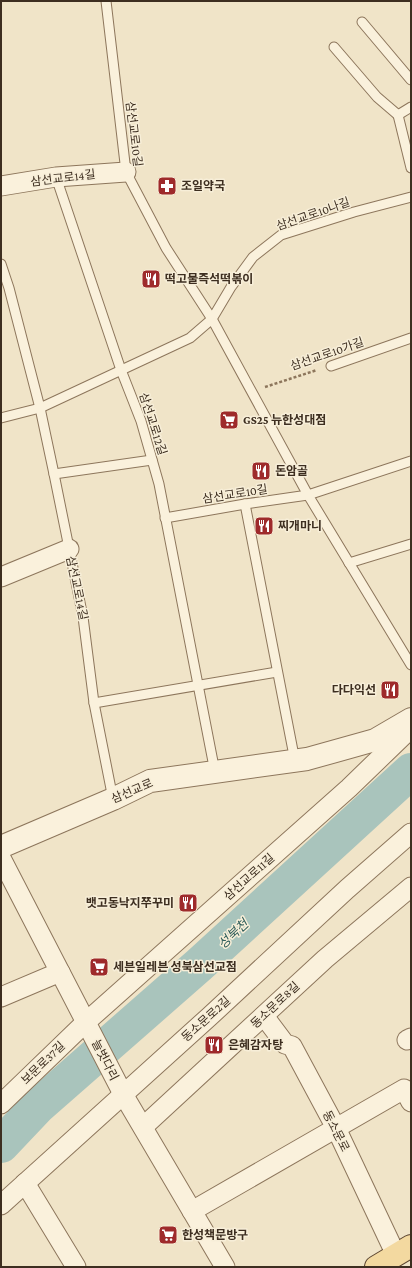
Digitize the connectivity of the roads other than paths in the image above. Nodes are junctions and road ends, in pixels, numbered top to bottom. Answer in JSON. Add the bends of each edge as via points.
{"nodes":[{"id":1,"x":106,"y":1,"type":"edge"},
{"id":2,"x":362,"y":22,"type":"dead end"},
{"id":3,"x":334,"y":47,"type":"dead end"},
{"id":4,"x":411,"y":80,"type":"edge"},
{"id":5,"x":411,"y":107,"type":"edge"},
{"id":6,"x":398,"y":115,"type":"junction"},
{"id":7,"x":411,"y":168,"type":"edge"},
{"id":8,"x":126,"y":172,"type":"junction"},
{"id":9,"x":56,"y":177,"type":"junction"},
{"id":10,"x":1,"y":186,"type":"edge"},
{"id":11,"x":411,"y":197,"type":"edge"},
{"id":12,"x":1,"y":264,"type":"edge"},
{"id":13,"x":212,"y":319,"type":"junction"},
{"id":14,"x":411,"y":338,"type":"edge"},
{"id":15,"x":331,"y":366,"type":"road end"},
{"id":16,"x":121,"y":370,"type":"junction"},
{"id":17,"x":40,"y":408,"type":"junction"},
{"id":18,"x":1,"y":418,"type":"edge"},
{"id":19,"x":152,"y":460,"type":"junction"},
{"id":20,"x":411,"y":461,"type":"edge"},
{"id":21,"x":54,"y":474,"type":"junction"},
{"id":22,"x":308,"y":495,"type":"junction"},
{"id":23,"x":245,"y":504,"type":"junction"},
{"id":24,"x":166,"y":518,"type":"junction"},
{"id":25,"x":411,"y":544,"type":"edge"},
{"id":26,"x":69,"y":550,"type":"junction"},
{"id":27,"x":349,"y":563,"type":"junction"},
{"id":28,"x":1,"y":577,"type":"edge"},
{"id":29,"x":411,"y":665,"type":"edge"},
{"id":30,"x":277,"y":672,"type":"junction"},
{"id":31,"x":198,"y":686,"type":"junction"},
{"id":32,"x":94,"y":703,"type":"junction"},
{"id":33,"x":411,"y":719,"type":"edge"},
{"id":34,"x":411,"y":728,"type":"edge"},
{"id":35,"x":294,"y":761,"type":"junction"},
{"id":36,"x":215,"y":772,"type":"junction"},
{"id":37,"x":113,"y":799,"type":"junction"},
{"id":38,"x":411,"y":833,"type":"edge"},
{"id":39,"x":1,"y":847,"type":"edge"},
{"id":40,"x":1,"y":858,"type":"edge"},
{"id":41,"x":411,"y":887,"type":"edge"},
{"id":42,"x":60,"y":972,"type":"junction"},
{"id":43,"x":1,"y":997,"type":"edge"},
{"id":44,"x":264,"y":1016,"type":"junction"},
{"id":45,"x":88,"y":1026,"type":"junction"},
{"id":46,"x":122,"y":1092,"type":"junction"},
{"id":47,"x":407,"y":1096,"type":"edge"},
{"id":48,"x":1,"y":1104,"type":"edge"},
{"id":49,"x":143,"y":1127,"type":"junction"},
{"id":50,"x":336,"y":1128,"type":"junction"},
{"id":51,"x":25,"y":1183,"type":"junction"},
{"id":52,"x":1,"y":1205,"type":"edge"},
{"id":53,"x":192,"y":1210,"type":"junction"},
{"id":54,"x":404,"y":1251,"type":"edge"},
{"id":55,"x":76,"y":1267,"type":"edge"},
{"id":56,"x":225,"y":1267,"type":"edge"},
{"id":57,"x":376,"y":1267,"type":"edge"}],
"edges":[{"from":1,"to":8,"type":"lane","name":"삼선교로10길"},
{"from":2,"to":4,"type":"lane"},
{"from":3,"to":6,"type":"lane","via":[[377,97]]},
{"from":5,"to":6,"type":"lane"},
{"from":6,"to":7,"type":"lane"},
{"from":8,"to":9,"type":"street","name":"삼선교로14길"},
{"from":8,"to":13,"type":"lane","name":"삼선교로10길","via":[[166,248]]},
{"from":9,"to":10,"type":"street","name":"삼선교로14길"},
{"from":9,"to":16,"type":"lane","name":"삼선교로12길"},
{"from":11,"to":13,"type":"lane","name":"삼선교로10나길","via":[[281,235],[253,257]]},
{"from":12,"to":17,"type":"lane","name":"삼선교로14길"},
{"from":13,"to":16,"type":"lane","via":[[190,338]]},
{"from":13,"to":22,"type":"lane","name":"삼선교로10길"},
{"from":14,"to":15,"type":"lane","name":"삼선교로10가길"},
{"from":16,"to":17,"type":"lane"},
{"from":16,"to":19,"type":"lane","name":"삼선교로12길","via":[[141,421]]},
{"from":17,"to":18,"type":"lane"},
{"from":17,"to":21,"type":"lane","name":"삼선교로14길"},
{"from":19,"to":21,"type":"lane"},
{"from":19,"to":24,"type":"lane","name":"삼선교로12길"},
{"from":20,"to":22,"type":"lane","name":"삼선교로10길"},
{"from":21,"to":26,"type":"lane","name":"삼선교로14길"},
{"from":22,"to":23,"type":"lane","name":"삼선교로10길"},
{"from":22,"to":27,"type":"lane","name":"삼선교로10길"},
{"from":23,"to":24,"type":"lane","name":"삼선교로10길"},
{"from":23,"to":30,"type":"lane"},
{"from":24,"to":31,"type":"lane","name":"삼선교로12길"},
{"from":25,"to":27,"type":"lane"},
{"from":26,"to":28,"type":"street"},
{"from":26,"to":32,"type":"lane","name":"삼선교로14길","via":[[83,617]]},
{"from":27,"to":29,"type":"lane","name":"삼선교로10길"},
{"from":30,"to":31,"type":"lane"},
{"from":30,"to":35,"type":"lane"},
{"from":31,"to":32,"type":"lane"},
{"from":31,"to":36,"type":"lane","name":"삼선교로12길"},
{"from":32,"to":37,"type":"lane","name":"삼선교로14길"},
{"from":33,"to":35,"type":"street","name":"삼선교로","via":[[375,740]]},
{"from":34,"to":45,"type":"street","name":"삼선교로11길","via":[[349,788]]},
{"from":35,"to":36,"type":"street","name":"삼선교로"},
{"from":36,"to":37,"type":"street","name":"삼선교로","via":[[150,781]]},
{"from":37,"to":39,"type":"street","name":"삼선교로"},
{"from":38,"to":46,"type":"street","name":"동소문로2길"},
{"from":40,"to":42,"type":"street"},
{"from":41,"to":44,"type":"street","name":"동소문로8길","via":[[325,959]]},
{"from":42,"to":43,"type":"street"},
{"from":42,"to":45,"type":"street"},
{"from":44,"to":49,"type":"street","name":"동소문로8길"},
{"from":44,"to":50,"type":"street","name":"동소문로","via":[[285,1044],[292,1046]]},
{"from":45,"to":46,"type":"street","name":"늘벗다리"},
{"from":45,"to":48,"type":"street","name":"보문로37길"},
{"from":46,"to":49,"type":"street"},
{"from":46,"to":51,"type":"street","name":"동소문로2길"},
{"from":47,"to":50,"type":"street"},
{"from":49,"to":53,"type":"street"},
{"from":50,"to":53,"type":"street"},
{"from":50,"to":54,"type":"street","name":"동소문로"},
{"from":51,"to":52,"type":"street","name":"동소문로2길"},
{"from":51,"to":55,"type":"street"},
{"from":53,"to":56,"type":"street"},
{"from":54,"to":57,"type":"main road","name":"동소문로"}]}
